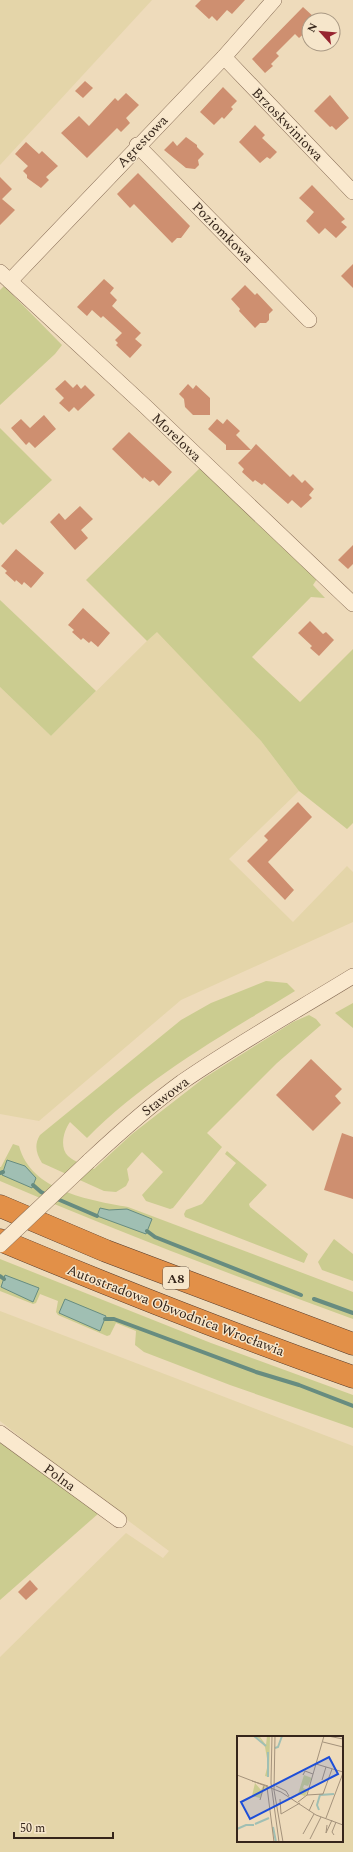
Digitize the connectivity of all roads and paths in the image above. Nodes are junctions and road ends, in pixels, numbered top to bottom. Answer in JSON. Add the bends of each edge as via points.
{"nodes":[{"id":1,"x":274,"y":0,"type":"edge"},
{"id":2,"x":224,"y":56,"type":"junction"},
{"id":3,"x":138,"y":145,"type":"junction"},
{"id":4,"x":353,"y":192,"type":"edge"},
{"id":5,"x":5,"y":276,"type":"edge"},
{"id":6,"x":309,"y":320,"type":"dead end"},
{"id":7,"x":353,"y":604,"type":"edge"},
{"id":8,"x":353,"y":976,"type":"edge"},
{"id":9,"x":0,"y":1206,"type":"edge"},
{"id":10,"x":0,"y":1240,"type":"edge"},
{"id":11,"x":0,"y":1245,"type":"edge"},
{"id":12,"x":353,"y":1344,"type":"edge"},
{"id":13,"x":353,"y":1377,"type":"edge"},
{"id":14,"x":0,"y":1433,"type":"edge"},
{"id":15,"x":119,"y":1520,"type":"dead end"}],
"edges":[{"from":1,"to":2,"type":"street","name":"Agrestowa"},
{"from":2,"to":3,"type":"street","name":"Agrestowa"},
{"from":2,"to":4,"type":"street","name":"Brzoskwiniowa"},
{"from":3,"to":5,"type":"street","name":"Agrestowa"},
{"from":3,"to":6,"type":"street","name":"Poziomkowa"},
{"from":5,"to":7,"type":"street","name":"Morelowa"},
{"from":8,"to":11,"type":"street","name":"Stawowa","bridge":true,"via":[[183,1082],[132,1122]]},
{"from":9,"to":12,"type":"highway","number":"A8","via":[[106,1251]]},
{"from":10,"to":13,"type":"highway","name":"Autostradowa Obwodnica Wrocławia","number":"A8","via":[[101,1282]]},
{"from":14,"to":15,"type":"street","name":"Polna"}]}
